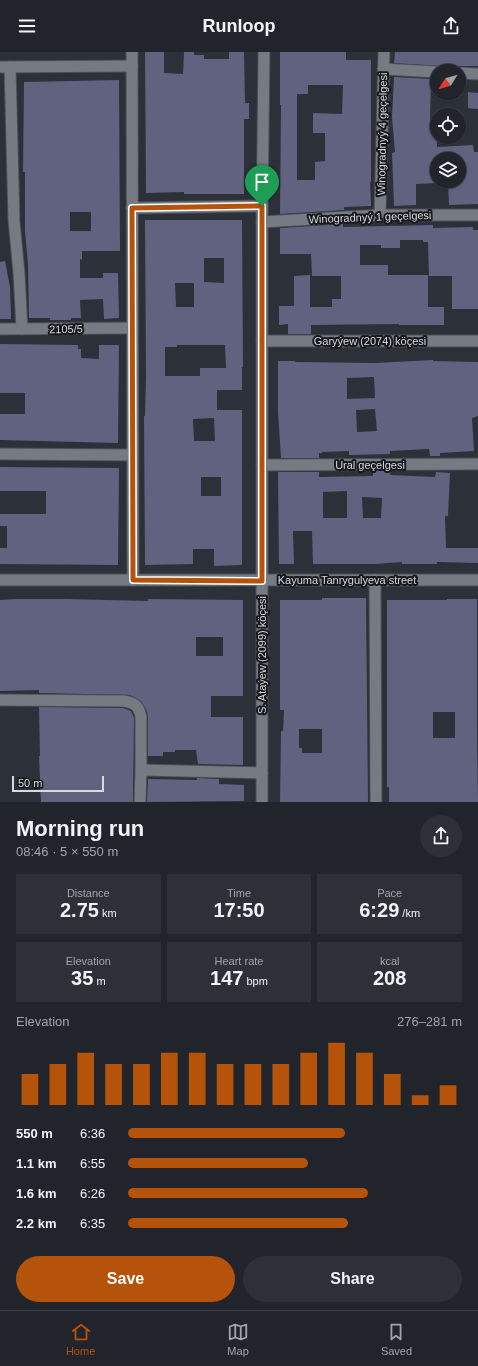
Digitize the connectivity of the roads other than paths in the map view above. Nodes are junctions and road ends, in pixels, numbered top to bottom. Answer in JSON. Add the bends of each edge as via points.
{"nodes":[{"id":1,"x":132,"y":52,"type":"edge"},
{"id":2,"x":264,"y":52,"type":"edge"},
{"id":3,"x":384,"y":52,"type":"edge"},
{"id":4,"x":132,"y":66,"type":"junction"},
{"id":5,"x":5,"y":67,"type":"edge"},
{"id":6,"x":383,"y":69,"type":"junction"},
{"id":7,"x":430,"y":72,"type":"edge"},
{"id":8,"x":466,"y":73,"type":"edge"},
{"id":9,"x":478,"y":74,"type":"edge"},
{"id":10,"x":262,"y":206,"type":"junction"},
{"id":11,"x":132,"y":208,"type":"junction"},
{"id":12,"x":380,"y":215,"type":"junction"},
{"id":13,"x":478,"y":215,"type":"edge"},
{"id":14,"x":262,"y":222,"type":"junction"},
{"id":15,"x":132,"y":328,"type":"junction"},
{"id":16,"x":22,"y":329,"type":"junction"},
{"id":17,"x":0,"y":330,"type":"edge"},
{"id":18,"x":262,"y":341,"type":"junction"},
{"id":19,"x":478,"y":341,"type":"edge"},
{"id":20,"x":0,"y":454,"type":"edge"},
{"id":21,"x":132,"y":455,"type":"junction"},
{"id":22,"x":478,"y":464,"type":"edge"},
{"id":23,"x":262,"y":465,"type":"junction"},
{"id":24,"x":0,"y":580,"type":"edge"},
{"id":25,"x":133,"y":580,"type":"junction"},
{"id":26,"x":375,"y":580,"type":"junction"},
{"id":27,"x":478,"y":580,"type":"edge"},
{"id":28,"x":262,"y":581,"type":"junction"},
{"id":29,"x":0,"y":700,"type":"edge"},
{"id":30,"x":141,"y":770,"type":"junction"},
{"id":31,"x":262,"y":773,"type":"junction"},
{"id":32,"x":140,"y":802,"type":"edge"},
{"id":33,"x":262,"y":802,"type":"edge"},
{"id":34,"x":376,"y":802,"type":"edge"}],
"edges":[{"from":1,"to":4,"type":"street"},
{"from":2,"to":10,"type":"street","name":"S. Ataýew (2099) köçesi"},
{"from":3,"to":6,"type":"street","name":"Winogradnyý 4 geçelgesi"},
{"from":4,"to":5,"type":"street"},
{"from":4,"to":11,"type":"street"},
{"from":5,"to":16,"type":"street"},
{"from":6,"to":7,"type":"street"},
{"from":6,"to":12,"type":"street","name":"Winogradnyý 4 geçelgesi"},
{"from":8,"to":9,"type":"street"},
{"from":10,"to":11,"type":"street"},
{"from":10,"to":14,"type":"street","name":"S. Ataýew (2099) köçesi"},
{"from":11,"to":15,"type":"street"},
{"from":12,"to":13,"type":"street","name":"Winogradnyý 1 geçelgesi"},
{"from":12,"to":14,"type":"street","name":"Winogradnyý 1 geçelgesi"},
{"from":14,"to":18,"type":"street","name":"S. Ataýew (2099) köçesi"},
{"from":15,"to":16,"type":"street","name":"2105/5"},
{"from":15,"to":21,"type":"street"},
{"from":16,"to":17,"type":"street","name":"2105/5"},
{"from":18,"to":19,"type":"street","name":"Garyýew (2074) köçesi"},
{"from":18,"to":23,"type":"street","name":"S. Ataýew (2099) köçesi"},
{"from":20,"to":21,"type":"street"},
{"from":21,"to":25,"type":"street"},
{"from":22,"to":23,"type":"street","name":"Ural geçelgesi"},
{"from":23,"to":28,"type":"street","name":"S. Ataýew (2099) köçesi"},
{"from":24,"to":25,"type":"street","name":"Kayuma Tanrygulyeva street"},
{"from":25,"to":28,"type":"street","name":"Kayuma Tanrygulyeva street"},
{"from":26,"to":27,"type":"street","name":"Kayuma Tanrygulyeva street"},
{"from":26,"to":28,"type":"street","name":"Kayuma Tanrygulyeva street"},
{"from":26,"to":34,"type":"street"},
{"from":28,"to":31,"type":"street","name":"S. Ataýew (2099) köçesi"},
{"from":29,"to":30,"type":"street","via":[[132,702],[137,705],[141,717]]},
{"from":30,"to":31,"type":"street"},
{"from":30,"to":32,"type":"street"},
{"from":31,"to":33,"type":"street","name":"S. Ataýew (2099) köçesi"}]}
